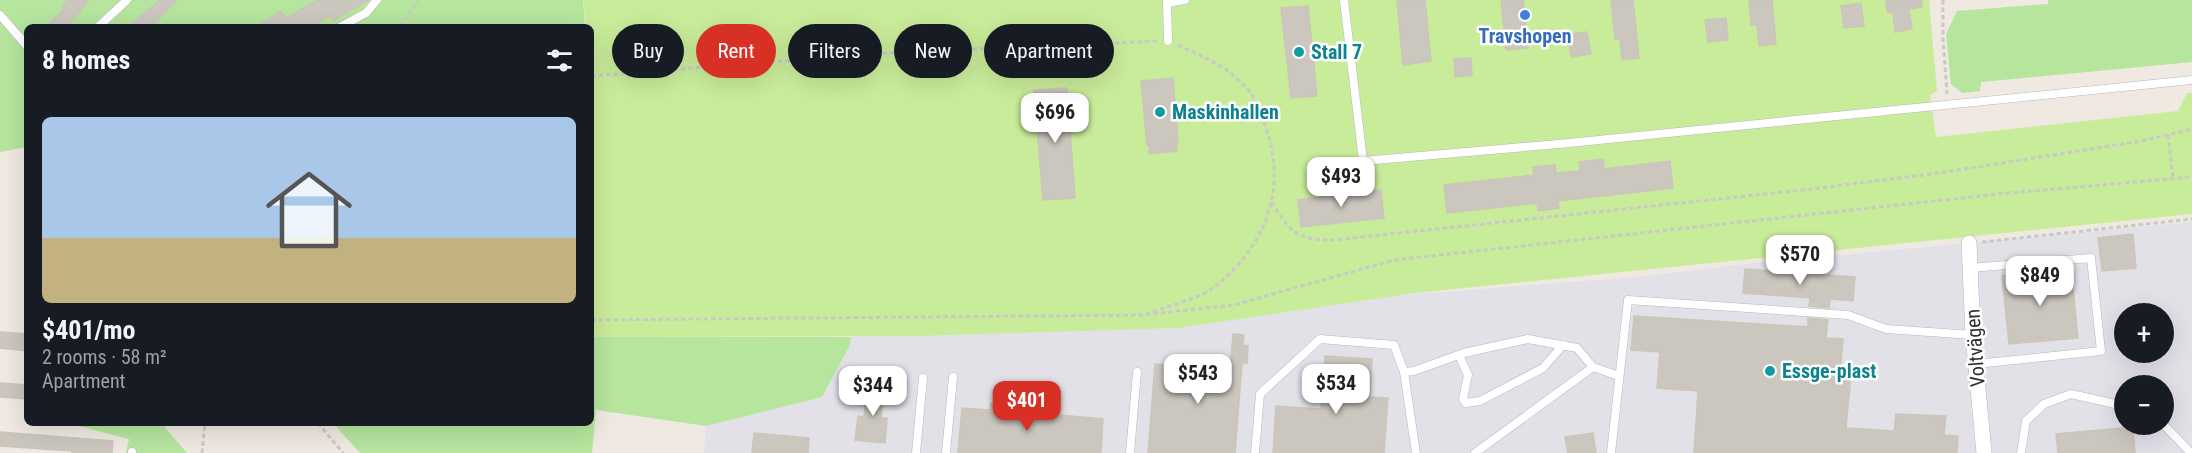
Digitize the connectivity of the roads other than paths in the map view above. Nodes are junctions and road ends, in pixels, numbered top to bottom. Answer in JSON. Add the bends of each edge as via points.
{"nodes":[{"id":1,"x":127,"y":0,"type":"edge"},
{"id":2,"x":377,"y":0,"type":"edge"},
{"id":3,"x":1185,"y":0,"type":"edge"},
{"id":4,"x":1344,"y":0,"type":"edge"},
{"id":5,"x":1167,"y":1,"type":"edge"},
{"id":6,"x":0,"y":15,"type":"edge"},
{"id":7,"x":101,"y":24,"type":"edge"},
{"id":8,"x":346,"y":24,"type":"edge"},
{"id":9,"x":1168,"y":41,"type":"road end"},
{"id":10,"x":24,"y":43,"type":"edge"},
{"id":11,"x":2192,"y":80,"type":"edge"},
{"id":12,"x":1969,"y":243,"type":"road end"},
{"id":13,"x":1970,"y":268,"type":"junction"},
{"id":14,"x":1973,"y":335,"type":"junction"},
{"id":15,"x":1563,"y":345,"type":"junction"},
{"id":16,"x":1459,"y":355,"type":"junction"},
{"id":17,"x":1976,"y":364,"type":"junction"},
{"id":18,"x":1593,"y":367,"type":"junction"},
{"id":19,"x":1137,"y":372,"type":"dead end"},
{"id":20,"x":1404,"y":372,"type":"junction"},
{"id":21,"x":1619,"y":376,"type":"junction"},
{"id":22,"x":953,"y":377,"type":"dead end"},
{"id":23,"x":923,"y":378,"type":"dead end"},
{"id":24,"x":2114,"y":404,"type":"edge"},
{"id":25,"x":2174,"y":435,"type":"edge"},
{"id":26,"x":916,"y":453,"type":"edge"},
{"id":27,"x":946,"y":453,"type":"edge"},
{"id":28,"x":1130,"y":453,"type":"edge"},
{"id":29,"x":1255,"y":453,"type":"edge"},
{"id":30,"x":1416,"y":453,"type":"edge"},
{"id":31,"x":1474,"y":453,"type":"edge"},
{"id":32,"x":1611,"y":453,"type":"edge"},
{"id":33,"x":1984,"y":453,"type":"edge"},
{"id":34,"x":2021,"y":453,"type":"edge"},
{"id":35,"x":2192,"y":453,"type":"edge"}],
"edges":[{"from":1,"to":7,"type":"lane"},
{"from":2,"to":8,"type":"lane","via":[[366,13]]},
{"from":3,"to":5,"type":"lane"},
{"from":4,"to":11,"type":"lane","via":[[1363,161]]},
{"from":5,"to":9,"type":"lane"},
{"from":6,"to":10,"type":"lane"},
{"from":12,"to":13,"type":"street","name":"Voltvägen"},
{"from":13,"to":14,"type":"street","name":"Voltvägen"},
{"from":13,"to":17,"type":"lane","via":[[2091,258],[2101,351]]},
{"from":14,"to":17,"type":"street","name":"Voltvägen"},
{"from":14,"to":21,"type":"lane","via":[[1886,329],[1848,315],[1628,300]]},
{"from":15,"to":16,"type":"lane","via":[[1528,339]]},
{"from":15,"to":16,"type":"lane","via":[[1543,368],[1479,401],[1466,403],[1463,399],[1468,375]]},
{"from":15,"to":18,"type":"lane","via":[[1578,348]]},
{"from":16,"to":20,"type":"lane"},
{"from":17,"to":33,"type":"street","name":"Voltvägen"},
{"from":18,"to":21,"type":"lane"},
{"from":18,"to":31,"type":"lane"},
{"from":19,"to":28,"type":"lane"},
{"from":20,"to":29,"type":"lane","via":[[1394,345],[1320,339],[1260,394]]},
{"from":20,"to":30,"type":"lane"},
{"from":21,"to":32,"type":"lane"},
{"from":22,"to":27,"type":"lane"},
{"from":23,"to":26,"type":"lane"},
{"from":24,"to":34,"type":"lane","via":[[2071,394],[2044,404],[2026,421]]},
{"from":25,"to":35,"type":"lane"}]}
